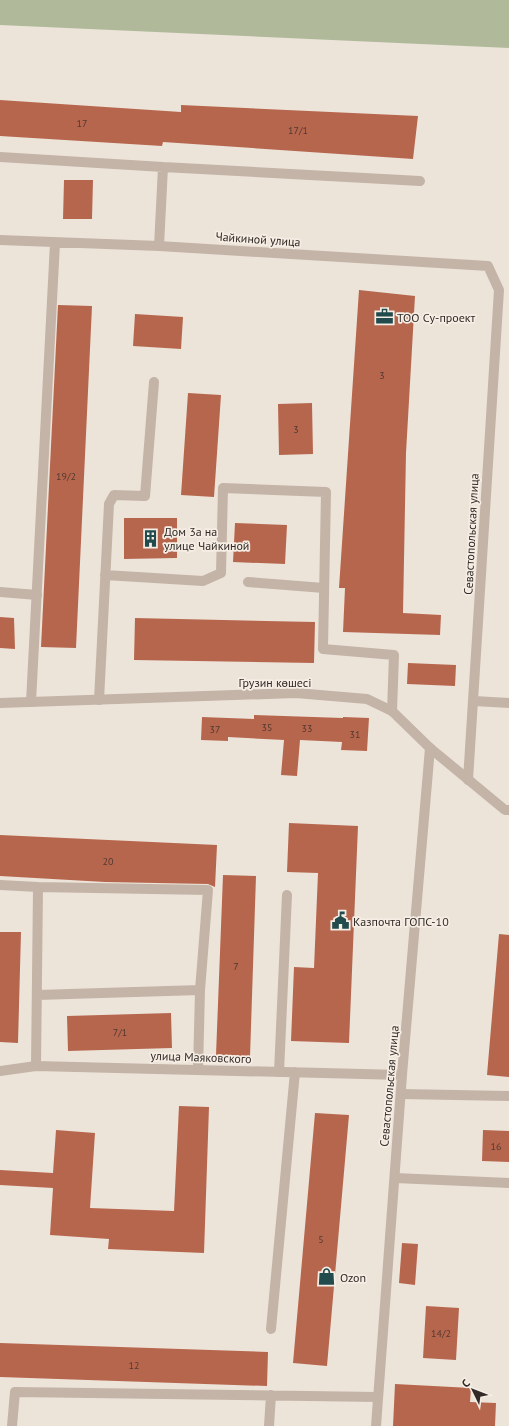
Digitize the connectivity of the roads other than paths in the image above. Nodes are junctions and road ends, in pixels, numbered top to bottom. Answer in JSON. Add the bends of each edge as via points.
{"nodes":[{"id":1,"x":0,"y":157,"type":"edge"},
{"id":2,"x":163,"y":167,"type":"junction"},
{"id":3,"x":420,"y":180,"type":"dead end"},
{"id":4,"x":0,"y":240,"type":"edge"},
{"id":5,"x":55,"y":243,"type":"junction"},
{"id":6,"x":159,"y":246,"type":"junction"},
{"id":7,"x":504,"y":291,"type":"edge"},
{"id":8,"x":154,"y":382,"type":"dead end"},
{"id":9,"x":105,"y":575,"type":"junction"},
{"id":10,"x":248,"y":582,"type":"dead end"},
{"id":11,"x":324,"y":588,"type":"junction"},
{"id":12,"x":0,"y":592,"type":"edge"},
{"id":13,"x":37,"y":595,"type":"junction"},
{"id":14,"x":99,"y":700,"type":"junction"},
{"id":15,"x":474,"y":701,"type":"junction"},
{"id":16,"x":31,"y":702,"type":"junction"},
{"id":17,"x":509,"y":702,"type":"edge"},
{"id":18,"x":0,"y":703,"type":"edge"},
{"id":19,"x":392,"y":711,"type":"junction"},
{"id":20,"x":430,"y":748,"type":"junction"},
{"id":21,"x":468,"y":780,"type":"junction"},
{"id":22,"x":509,"y":810,"type":"edge"},
{"id":23,"x":0,"y":885,"type":"edge"},
{"id":24,"x":38,"y":887,"type":"junction"},
{"id":25,"x":288,"y":895,"type":"dead end"},
{"id":26,"x":200,"y":990,"type":"junction"},
{"id":27,"x":37,"y":995,"type":"junction"},
{"id":28,"x":36,"y":1066,"type":"junction"},
{"id":29,"x":198,"y":1070,"type":"junction"},
{"id":30,"x":0,"y":1071,"type":"edge"},
{"id":31,"x":279,"y":1072,"type":"junction"},
{"id":32,"x":295,"y":1072,"type":"junction"},
{"id":33,"x":402,"y":1075,"type":"junction"},
{"id":34,"x":401,"y":1094,"type":"junction"},
{"id":35,"x":509,"y":1096,"type":"edge"},
{"id":36,"x":395,"y":1178,"type":"junction"},
{"id":37,"x":509,"y":1183,"type":"edge"},
{"id":38,"x":271,"y":1329,"type":"dead end"},
{"id":39,"x":271,"y":1395,"type":"junction"},
{"id":40,"x":378,"y":1397,"type":"junction"},
{"id":41,"x":12,"y":1426,"type":"edge"},
{"id":42,"x":269,"y":1426,"type":"edge"},
{"id":43,"x":376,"y":1426,"type":"edge"}],
"edges":[{"from":1,"to":2,"type":"street"},
{"from":2,"to":3,"type":"street"},
{"from":2,"to":6,"type":"street"},
{"from":4,"to":5,"type":"street","name":"Чайкиной улица"},
{"from":5,"to":6,"type":"street","name":"Чайкиной улица"},
{"from":5,"to":13,"type":"street"},
{"from":6,"to":7,"type":"street","name":"Чайкиной улица","via":[[488,266]]},
{"from":7,"to":15,"type":"street","name":"Севастопольская улица"},
{"from":8,"to":9,"type":"street","via":[[145,496],[114,495],[109,504]]},
{"from":9,"to":11,"type":"street","via":[[203,581],[221,573],[223,488],[326,492]]},
{"from":9,"to":14,"type":"street"},
{"from":10,"to":11,"type":"street"},
{"from":11,"to":19,"type":"street","via":[[323,649],[394,655]]},
{"from":12,"to":13,"type":"street"},
{"from":13,"to":16,"type":"street"},
{"from":14,"to":16,"type":"street","name":"Грузин көшесі"},
{"from":14,"to":19,"type":"street","name":"Грузин көшесі","via":[[296,694],[367,699]]},
{"from":15,"to":17,"type":"street"},
{"from":15,"to":21,"type":"street","name":"Севастопольская улица"},
{"from":16,"to":18,"type":"street","name":"Грузин көшесі"},
{"from":19,"to":20,"type":"street","name":"Грузин көшесі"},
{"from":20,"to":21,"type":"street","name":"Грузин көшесі"},
{"from":20,"to":33,"type":"street","name":"Севастопольская улица"},
{"from":21,"to":22,"type":"street","name":"Грузин көшесі","via":[[505,810]]},
{"from":23,"to":24,"type":"street"},
{"from":24,"to":26,"type":"street","via":[[208,890]]},
{"from":24,"to":27,"type":"street"},
{"from":25,"to":31,"type":"street"},
{"from":26,"to":27,"type":"street"},
{"from":26,"to":29,"type":"street"},
{"from":27,"to":28,"type":"street"},
{"from":28,"to":29,"type":"street","name":"улица Маяковского"},
{"from":28,"to":30,"type":"street","name":"улица Маяковского"},
{"from":29,"to":31,"type":"street","name":"улица Маяковского"},
{"from":31,"to":32,"type":"street","name":"улица Маяковского"},
{"from":32,"to":33,"type":"street","name":"улица Маяковского"},
{"from":32,"to":38,"type":"street"},
{"from":33,"to":34,"type":"street","name":"Севастопольская улица"},
{"from":34,"to":35,"type":"street"},
{"from":34,"to":36,"type":"street","name":"Севастопольская улица"},
{"from":36,"to":37,"type":"street"},
{"from":36,"to":40,"type":"street","name":"Севастопольская улица"},
{"from":39,"to":40,"type":"street"},
{"from":39,"to":41,"type":"street","via":[[14,1392]]},
{"from":39,"to":42,"type":"street"},
{"from":40,"to":43,"type":"street","name":"Севастопольская улица"}]}
